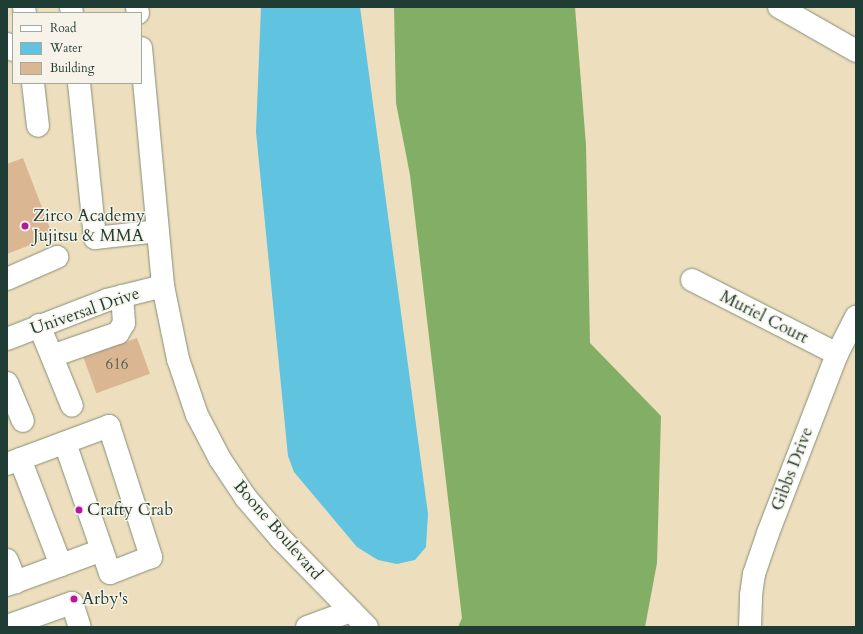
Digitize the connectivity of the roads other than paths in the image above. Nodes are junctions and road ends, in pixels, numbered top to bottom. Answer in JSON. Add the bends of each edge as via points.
{"nodes":[{"id":1,"x":779,"y":7,"type":"edge"},
{"id":2,"x":856,"y":51,"type":"edge"},
{"id":3,"x":142,"y":59,"type":"edge"},
{"id":4,"x":33,"y":84,"type":"edge"},
{"id":5,"x":79,"y":84,"type":"edge"},
{"id":6,"x":38,"y":126,"type":"dead end"},
{"id":7,"x":158,"y":231,"type":"junction"},
{"id":8,"x":57,"y":257,"type":"dead end"},
{"id":9,"x":7,"y":278,"type":"edge"},
{"id":10,"x":692,"y":280,"type":"dead end"},
{"id":11,"x":163,"y":286,"type":"junction"},
{"id":12,"x":122,"y":296,"type":"junction"},
{"id":13,"x":856,"y":317,"type":"edge"},
{"id":14,"x":39,"y":325,"type":"junction"},
{"id":15,"x":7,"y":339,"type":"edge"},
{"id":16,"x":837,"y":354,"type":"junction"},
{"id":17,"x":52,"y":356,"type":"junction"},
{"id":18,"x":7,"y":382,"type":"edge"},
{"id":19,"x":72,"y":406,"type":"dead end"},
{"id":20,"x":23,"y":421,"type":"dead end"},
{"id":21,"x":65,"y":443,"type":"junction"},
{"id":22,"x":13,"y":462,"type":"edge"},
{"id":23,"x":102,"y":550,"type":"junction"},
{"id":24,"x":7,"y":560,"type":"edge"},
{"id":25,"x":61,"y":565,"type":"junction"},
{"id":26,"x":11,"y":583,"type":"edge"},
{"id":27,"x":351,"y":611,"type":"junction"},
{"id":28,"x":7,"y":626,"type":"edge"},
{"id":29,"x":80,"y":627,"type":"edge"},
{"id":30,"x":307,"y":627,"type":"edge"},
{"id":31,"x":367,"y":627,"type":"edge"},
{"id":32,"x":750,"y":627,"type":"edge"}],
"edges":[{"from":1,"to":2,"type":"street"},
{"from":3,"to":7,"type":"street","name":"Boone Boulevard"},
{"from":4,"to":6,"type":"street"},
{"from":5,"to":7,"type":"street","via":[[95,238]]},
{"from":7,"to":11,"type":"street","name":"Boone Boulevard"},
{"from":8,"to":9,"type":"street"},
{"from":10,"to":16,"type":"street","name":"Muriel Court"},
{"from":11,"to":12,"type":"street","name":"Universal Drive"},
{"from":11,"to":27,"type":"street","name":"Boone Boulevard","via":[[178,359],[197,415],[220,459],[246,498],[280,539]]},
{"from":12,"to":14,"type":"street","name":"Universal Drive"},
{"from":12,"to":17,"type":"street","via":[[124,323],[118,333]]},
{"from":13,"to":16,"type":"street","name":"Gibbs Drive"},
{"from":14,"to":15,"type":"street","name":"Universal Drive"},
{"from":14,"to":17,"type":"street"},
{"from":16,"to":32,"type":"street","name":"Gibbs Drive","via":[[754,574],[750,595]]},
{"from":17,"to":19,"type":"street"},
{"from":18,"to":20,"type":"street"},
{"from":21,"to":22,"type":"street"},
{"from":21,"to":23,"type":"street"},
{"from":21,"to":23,"type":"street","via":[[108,426],[151,557],[110,573]]},
{"from":22,"to":25,"type":"street"},
{"from":23,"to":25,"type":"street"},
{"from":24,"to":26,"type":"street"},
{"from":25,"to":26,"type":"street"},
{"from":27,"to":30,"type":"street"},
{"from":27,"to":31,"type":"street","name":"Boone Boulevard"},
{"from":28,"to":29,"type":"street","via":[[72,603]]}]}
